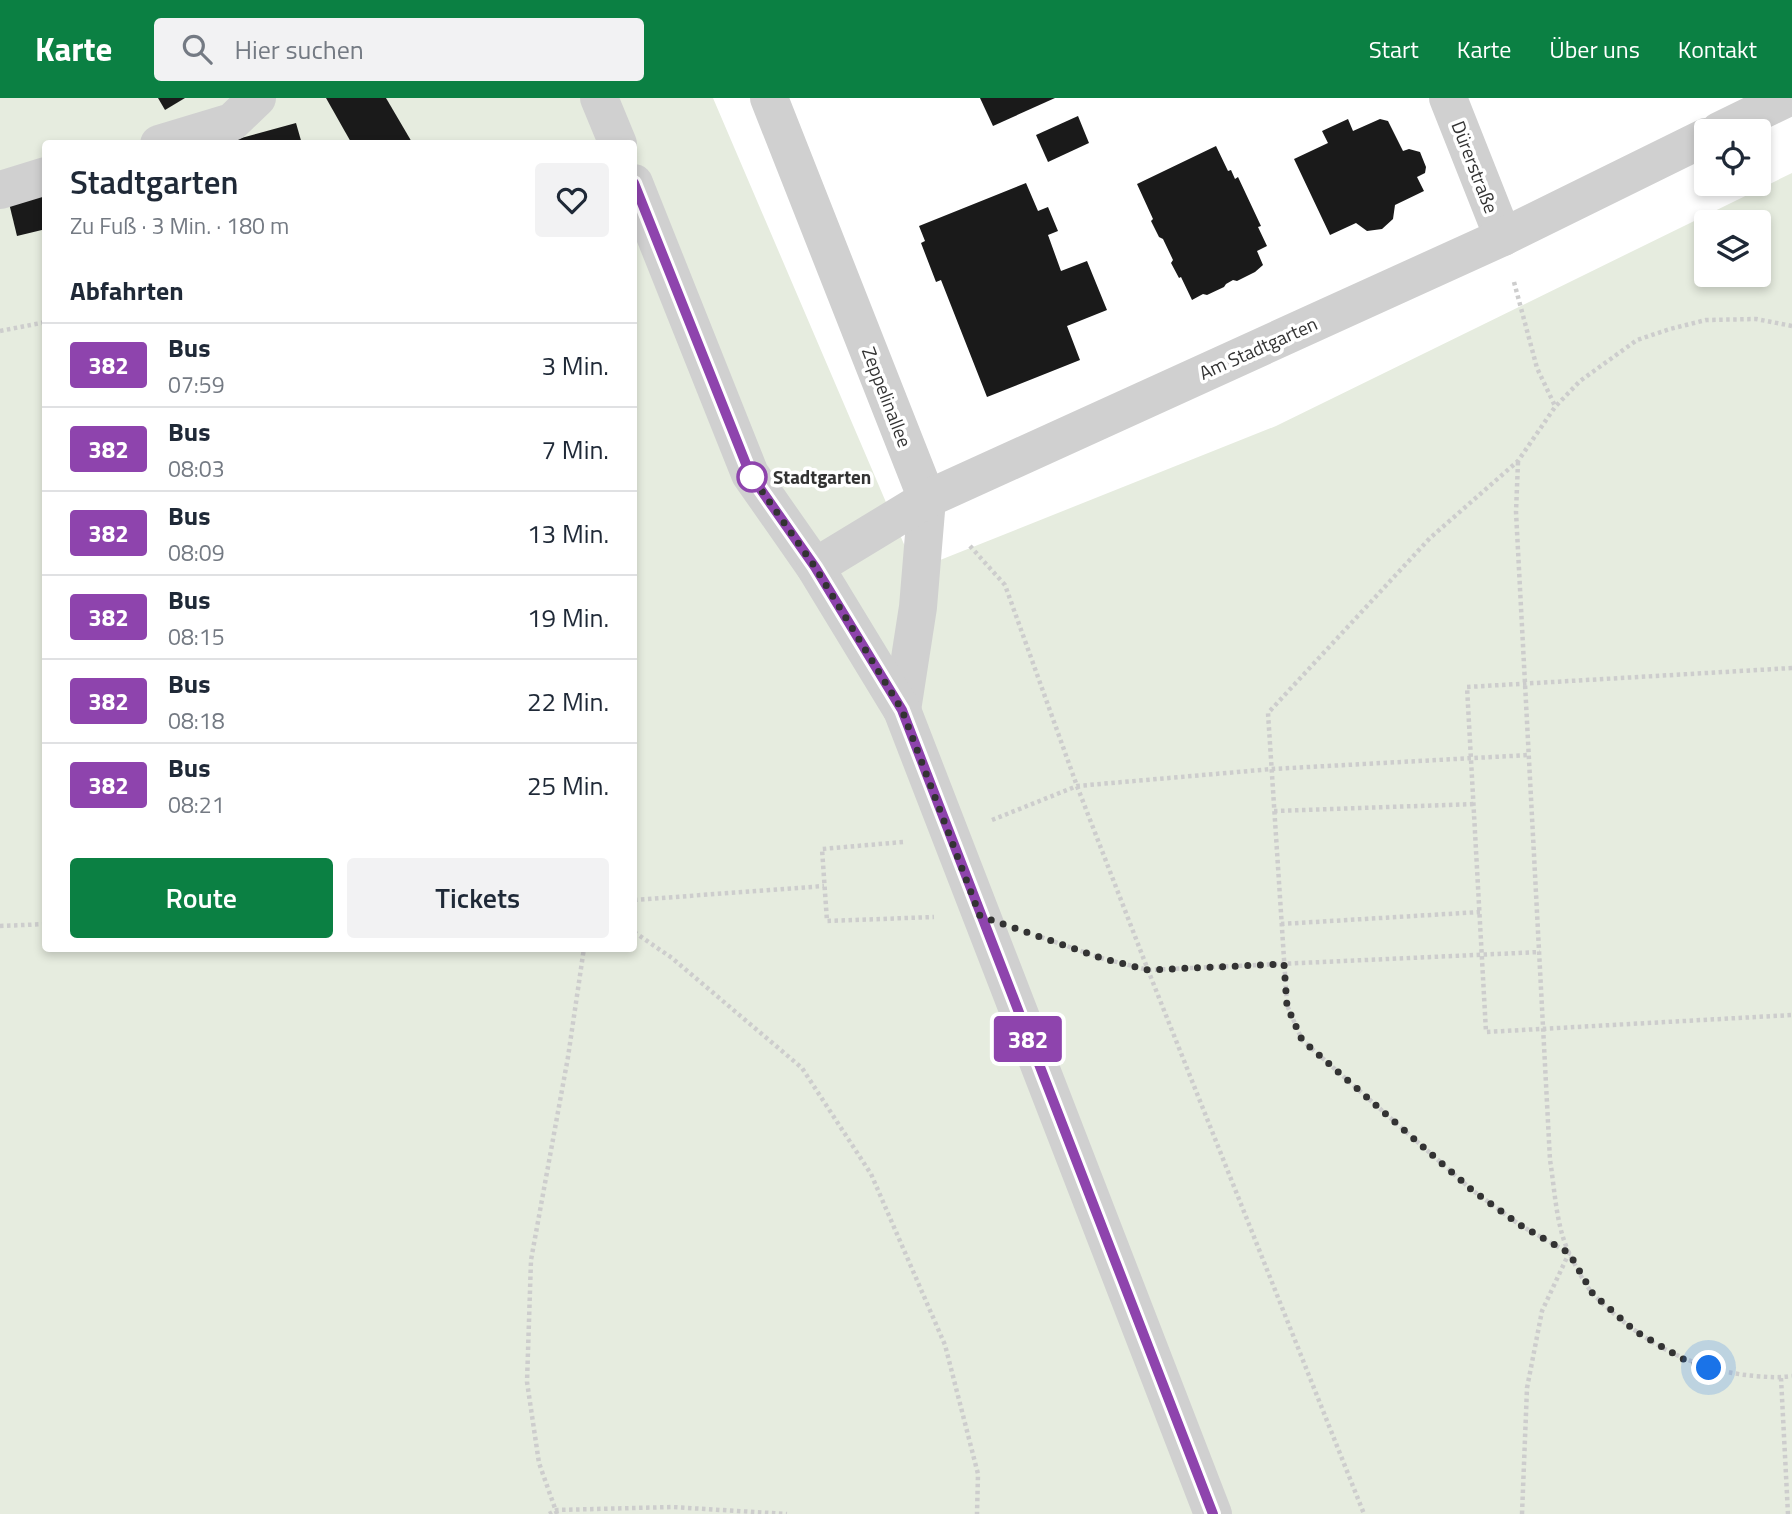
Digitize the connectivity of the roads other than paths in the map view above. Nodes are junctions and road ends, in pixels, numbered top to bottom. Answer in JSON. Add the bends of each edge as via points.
{"nodes":[{"id":1,"x":257,"y":98,"type":"edge"},
{"id":2,"x":599,"y":98,"type":"edge"},
{"id":3,"x":769,"y":98,"type":"edge"},
{"id":4,"x":1448,"y":98,"type":"edge"},
{"id":5,"x":1787,"y":98,"type":"edge"},
{"id":6,"x":1743,"y":119,"type":"edge"},
{"id":7,"x":172,"y":140,"type":"edge"},
{"id":8,"x":616,"y":140,"type":"edge"},
{"id":9,"x":1694,"y":143,"type":"edge"},
{"id":10,"x":42,"y":177,"type":"edge"},
{"id":11,"x":0,"y":190,"type":"edge"},
{"id":12,"x":637,"y":191,"type":"edge"},
{"id":13,"x":1503,"y":237,"type":"junction"},
{"id":14,"x":927,"y":499,"type":"junction"},
{"id":15,"x":815,"y":567,"type":"junction"},
{"id":16,"x":902,"y":710,"type":"junction"},
{"id":17,"x":1213,"y":1514,"type":"edge"}],
"edges":[{"from":1,"to":7,"type":"street","via":[[232,122]]},
{"from":2,"to":8,"type":"street"},
{"from":3,"to":14,"type":"street","name":"Zeppelinallee"},
{"from":4,"to":13,"type":"street","name":"Dürerstraße"},
{"from":5,"to":6,"type":"street"},
{"from":9,"to":13,"type":"street","name":"Am Stadtgarten"},
{"from":10,"to":11,"type":"street"},
{"from":12,"to":15,"type":"street","name":"Zeppelinallee","via":[[750,474]]},
{"from":13,"to":14,"type":"street","name":"Am Stadtgarten"},
{"from":14,"to":15,"type":"street","name":"Am Stadtgarten"},
{"from":14,"to":16,"type":"street","name":"Zeppelinallee","via":[[918,607]]},
{"from":15,"to":16,"type":"street","name":"Zeppelinallee"},
{"from":16,"to":17,"type":"street","name":"Zeppelinallee"}]}
